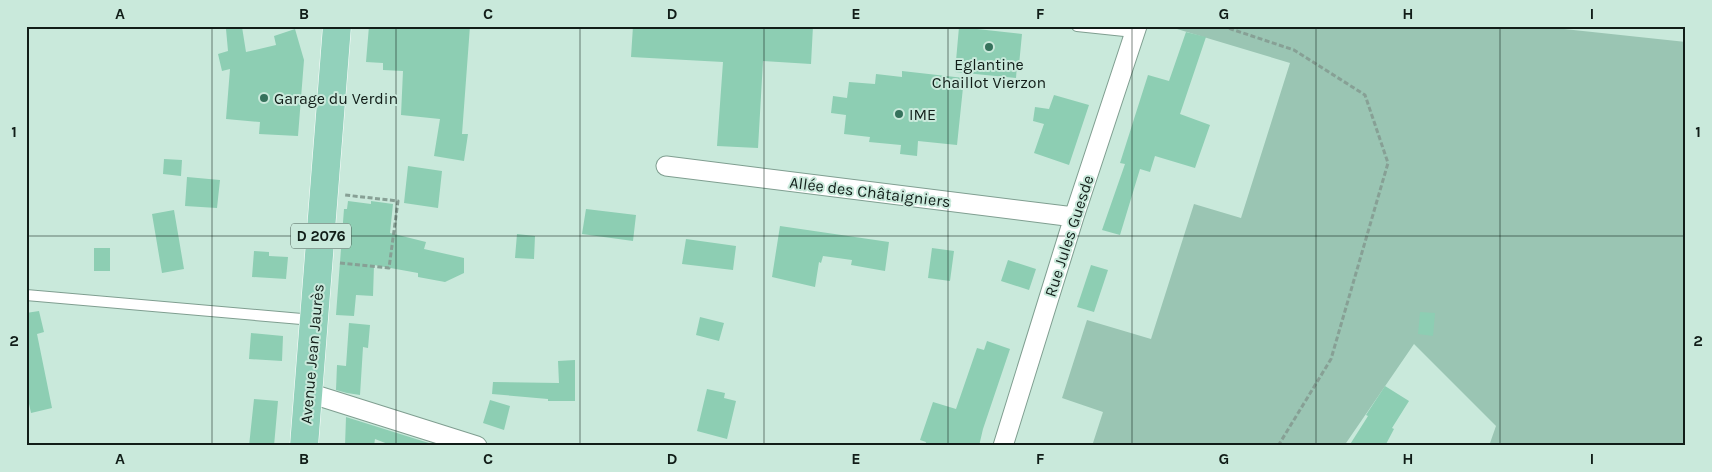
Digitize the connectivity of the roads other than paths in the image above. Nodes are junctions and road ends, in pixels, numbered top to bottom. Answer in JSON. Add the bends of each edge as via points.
{"nodes":[{"id":1,"x":337,"y":26,"type":"edge"},
{"id":2,"x":1077,"y":26,"type":"edge"},
{"id":3,"x":1135,"y":29,"type":"edge"},
{"id":4,"x":666,"y":166,"type":"dead end"},
{"id":5,"x":1074,"y":217,"type":"junction"},
{"id":6,"x":26,"y":295,"type":"edge"},
{"id":7,"x":314,"y":320,"type":"junction"},
{"id":8,"x":309,"y":393,"type":"junction"},
{"id":9,"x":304,"y":446,"type":"edge"},
{"id":10,"x":477,"y":446,"type":"edge"},
{"id":11,"x":1002,"y":446,"type":"edge"}],
"edges":[{"from":1,"to":7,"type":"main road","name":"Avenue Jean Jaurès","number":"D 2076"},
{"from":2,"to":3,"type":"lane"},
{"from":3,"to":5,"type":"street","name":"Rue Jules Guesde"},
{"from":4,"to":5,"type":"street","name":"Allée des Châtaigniers"},
{"from":5,"to":11,"type":"street","name":"Rue Jules Guesde"},
{"from":6,"to":7,"type":"lane"},
{"from":7,"to":8,"type":"main road","name":"Avenue Jean Jaurès","number":"D 2076"},
{"from":8,"to":9,"type":"main road","name":"Avenue Jean Jaurès","number":"D 2076"},
{"from":8,"to":10,"type":"street"}]}
